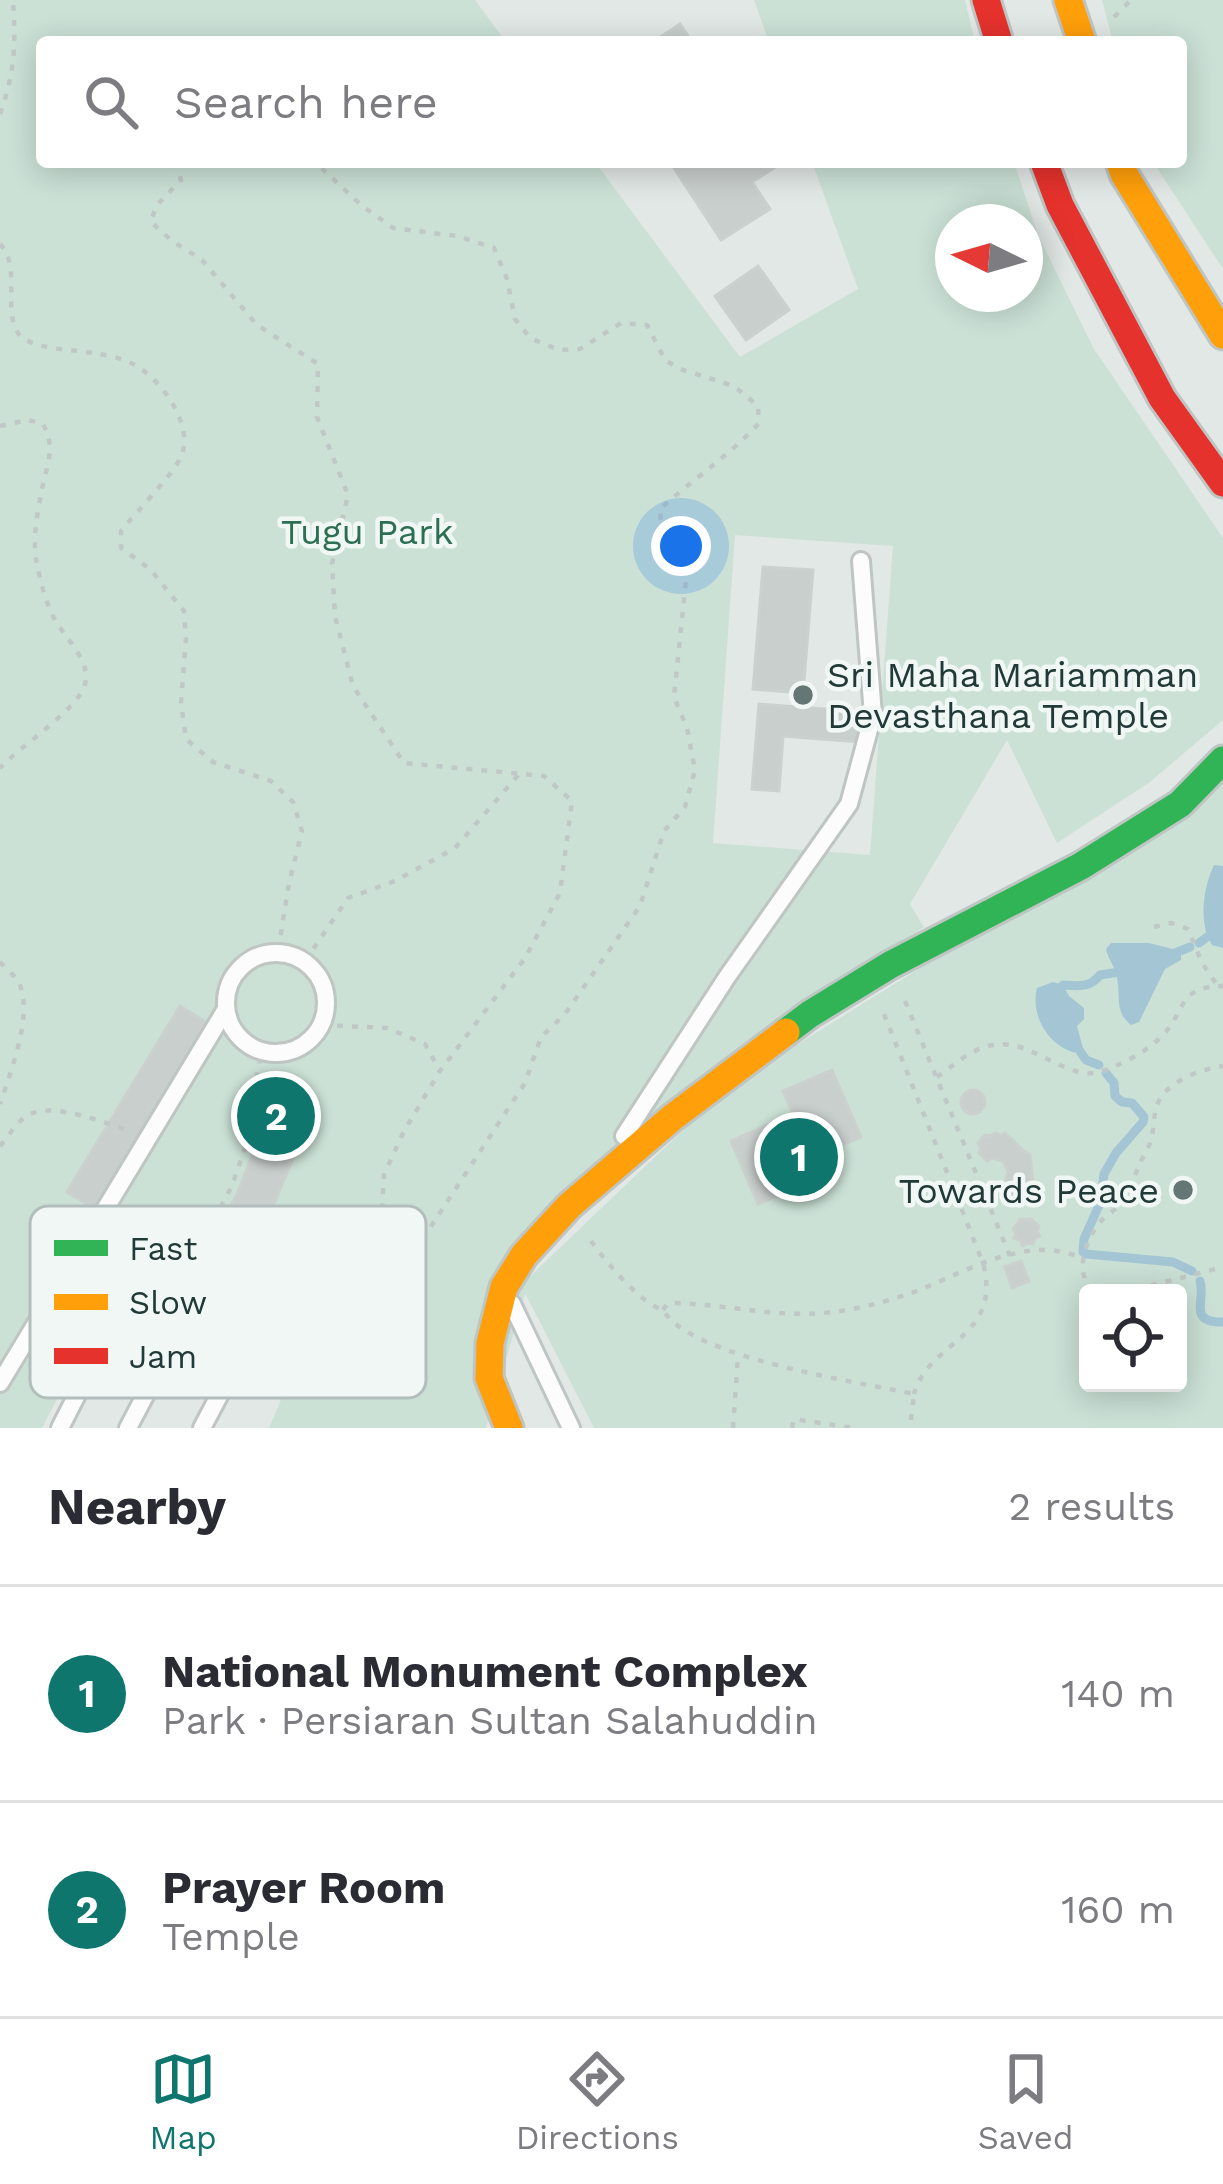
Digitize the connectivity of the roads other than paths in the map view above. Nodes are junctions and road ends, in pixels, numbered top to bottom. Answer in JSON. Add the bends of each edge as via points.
{"nodes":[{"id":1,"x":986,"y":0,"type":"edge"},
{"id":2,"x":1068,"y":0,"type":"edge"},
{"id":3,"x":997,"y":36,"type":"edge"},
{"id":4,"x":1080,"y":36,"type":"edge"},
{"id":5,"x":1045,"y":168,"type":"edge"},
{"id":6,"x":1122,"y":168,"type":"edge"},
{"id":7,"x":1223,"y":335,"type":"edge"},
{"id":8,"x":1223,"y":483,"type":"edge"},
{"id":9,"x":861,"y":561,"type":"dead end"},
{"id":10,"x":1223,"y":760,"type":"edge"},
{"id":11,"x":226,"y":1009,"type":"junction"},
{"id":12,"x":623,"y":1160,"type":"junction"},
{"id":13,"x":106,"y":1206,"type":"edge"},
{"id":14,"x":504,"y":1287,"type":"junction"},
{"id":15,"x":30,"y":1333,"type":"edge"},
{"id":16,"x":0,"y":1383,"type":"edge"},
{"id":17,"x":75,"y":1398,"type":"edge"},
{"id":18,"x":144,"y":1398,"type":"edge"},
{"id":19,"x":218,"y":1398,"type":"edge"},
{"id":20,"x":60,"y":1428,"type":"edge"},
{"id":21,"x":128,"y":1428,"type":"edge"},
{"id":22,"x":202,"y":1428,"type":"edge"},
{"id":23,"x":509,"y":1428,"type":"edge"},
{"id":24,"x":571,"y":1428,"type":"edge"}],
"edges":[{"from":1,"to":3,"type":"street"},
{"from":2,"to":4,"type":"street"},
{"from":5,"to":8,"type":"street","via":[[1162,398]]},
{"from":6,"to":7,"type":"street"},
{"from":9,"to":12,"type":"lane","via":[[873,715],[849,804],[624,1134]]},
{"from":10,"to":12,"type":"street","via":[[1180,805],[890,964],[793,1027]]},
{"from":11,"to":11,"type":"lane","via":[[248,1046],[290,1052],[322,1025],[327,997],[315,970],[278,952],[239,969]]},
{"from":11,"to":13,"type":"lane"},
{"from":12,"to":14,"type":"street","via":[[568,1206]]},
{"from":14,"to":23,"type":"street","via":[[490,1378]]},
{"from":14,"to":24,"type":"lane"},
{"from":15,"to":16,"type":"lane"},
{"from":17,"to":20,"type":"lane"},
{"from":18,"to":21,"type":"lane"},
{"from":19,"to":22,"type":"lane"}]}
